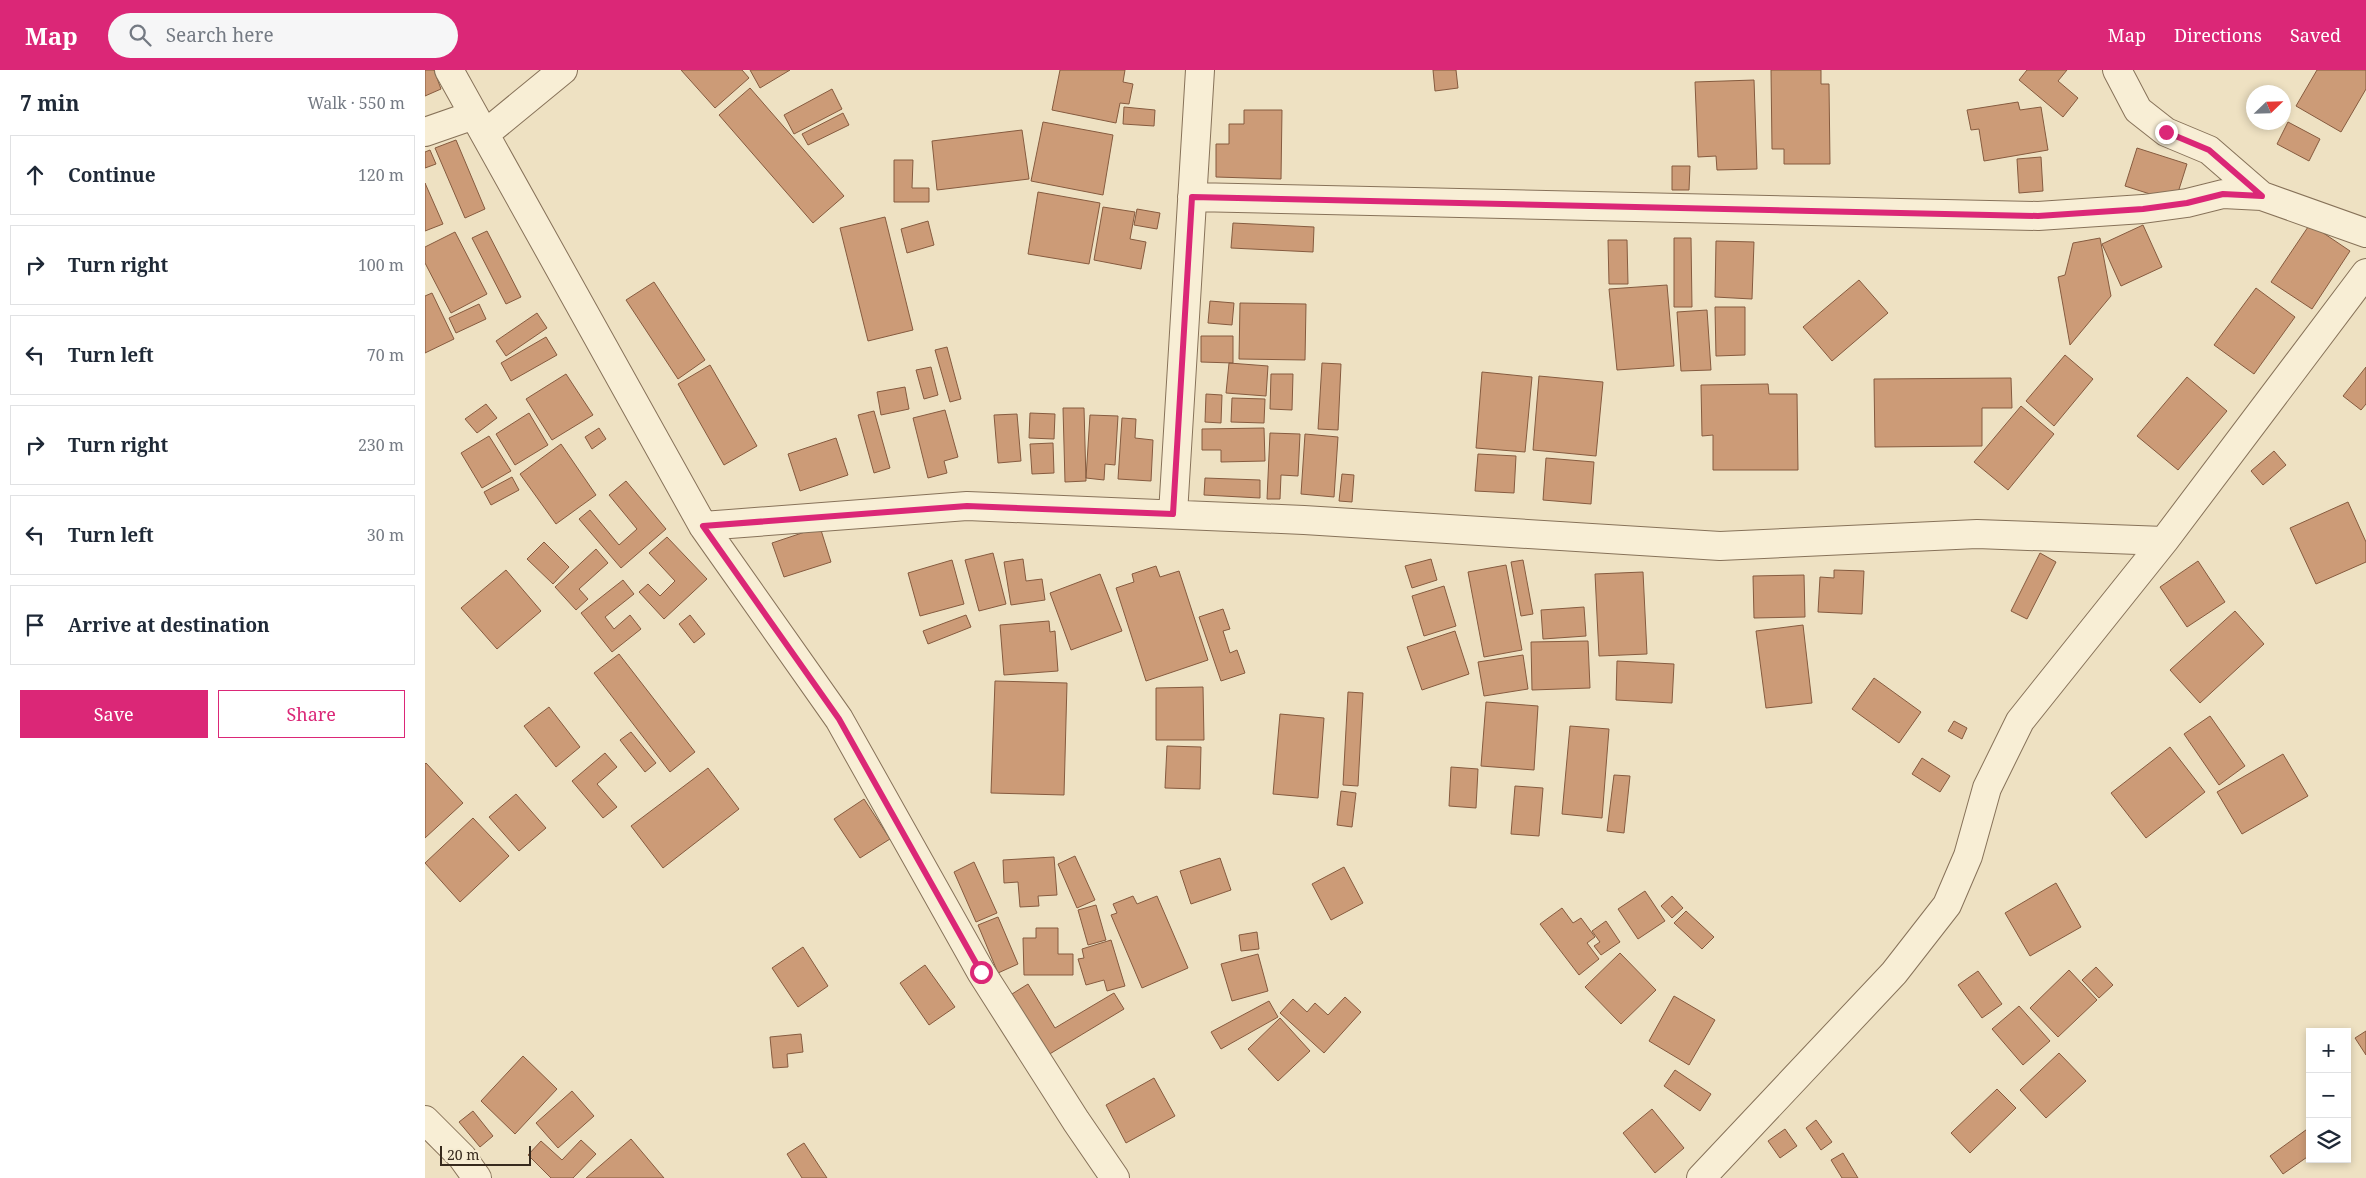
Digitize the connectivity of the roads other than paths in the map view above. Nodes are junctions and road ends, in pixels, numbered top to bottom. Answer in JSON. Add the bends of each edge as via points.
{"nodes":[{"id":1,"x":449,"y":70,"type":"edge"},
{"id":2,"x":563,"y":70,"type":"edge"},
{"id":3,"x":1200,"y":70,"type":"edge"},
{"id":4,"x":2117,"y":70,"type":"edge"},
{"id":5,"x":480,"y":124,"type":"junction"},
{"id":6,"x":425,"y":132,"type":"edge"},
{"id":7,"x":2262,"y":196,"type":"junction"},
{"id":8,"x":1192,"y":197,"type":"junction"},
{"id":9,"x":2366,"y":233,"type":"edge"},
{"id":10,"x":2366,"y":273,"type":"edge"},
{"id":11,"x":1173,"y":514,"type":"junction"},
{"id":12,"x":703,"y":526,"type":"junction"},
{"id":13,"x":2164,"y":541,"type":"junction"},
{"id":14,"x":425,"y":1120,"type":"edge"},
{"id":15,"x":477,"y":1178,"type":"edge"},
{"id":16,"x":1115,"y":1178,"type":"edge"},
{"id":17,"x":1701,"y":1178,"type":"edge"}],
"edges":[{"from":1,"to":5,"type":"street"},
{"from":2,"to":5,"type":"street"},
{"from":3,"to":8,"type":"street"},
{"from":4,"to":7,"type":"street","via":[[2138,110],[2166,132],[2209,150]]},
{"from":5,"to":6,"type":"street"},
{"from":5,"to":12,"type":"street"},
{"from":7,"to":8,"type":"street","via":[[2223,194],[2143,209],[2038,216]]},
{"from":7,"to":9,"type":"street"},
{"from":8,"to":11,"type":"street"},
{"from":10,"to":13,"type":"street"},
{"from":11,"to":12,"type":"street","via":[[967,506]]},
{"from":11,"to":13,"type":"street","via":[[1720,546],[1977,534]]},
{"from":12,"to":16,"type":"street","via":[[839,719],[981,972]]},
{"from":13,"to":17,"type":"street","via":[[2020,720],[1987,788],[1968,856],[1947,906],[1894,973]]},
{"from":14,"to":15,"type":"street","via":[[462,1157]]}]}
